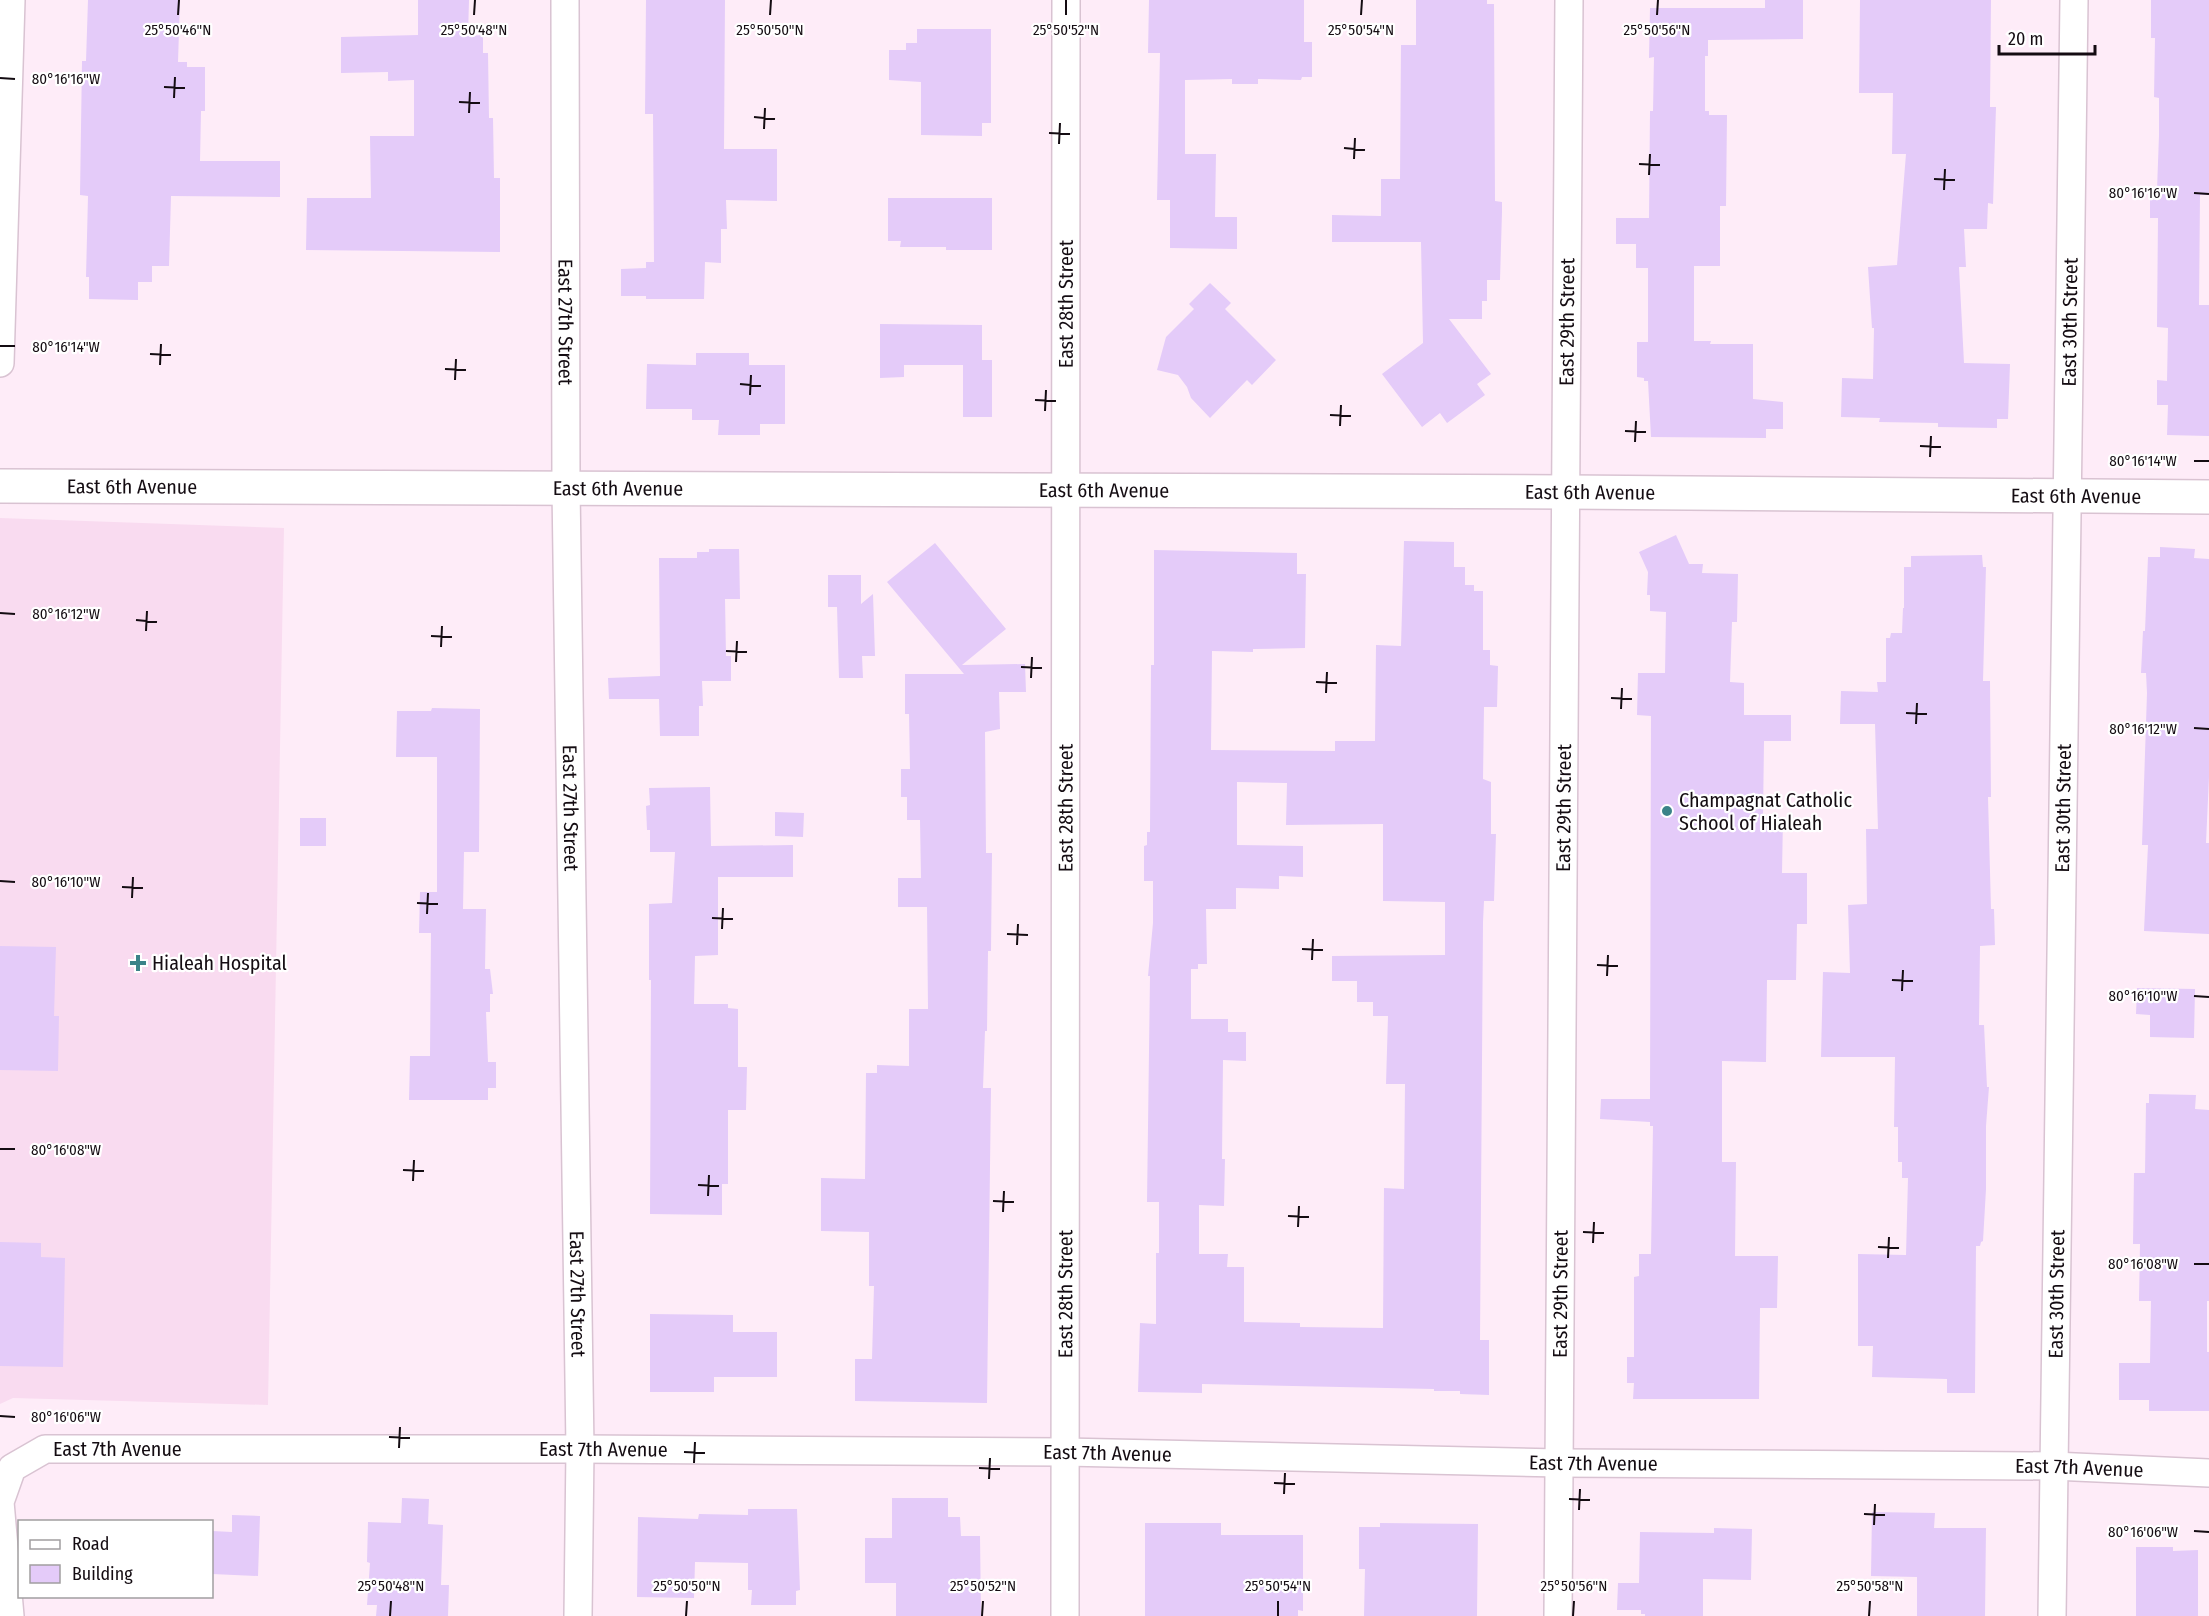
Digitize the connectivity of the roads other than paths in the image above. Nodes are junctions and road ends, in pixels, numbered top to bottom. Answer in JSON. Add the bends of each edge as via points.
{"nodes":[{"id":1,"x":11,"y":0,"type":"edge"},
{"id":2,"x":565,"y":0,"type":"edge"},
{"id":3,"x":1066,"y":0,"type":"edge"},
{"id":4,"x":1569,"y":0,"type":"edge"},
{"id":5,"x":2074,"y":0,"type":"edge"},
{"id":6,"x":0,"y":363,"type":"edge"},
{"id":7,"x":0,"y":486,"type":"edge"},
{"id":8,"x":566,"y":488,"type":"junction"},
{"id":9,"x":1066,"y":490,"type":"junction"},
{"id":10,"x":1566,"y":492,"type":"junction"},
{"id":11,"x":2067,"y":496,"type":"junction"},
{"id":12,"x":2209,"y":496,"type":"edge"},
{"id":13,"x":580,"y":1449,"type":"junction"},
{"id":14,"x":1065,"y":1452,"type":"junction"},
{"id":15,"x":1559,"y":1463,"type":"junction"},
{"id":16,"x":2053,"y":1466,"type":"junction"},
{"id":17,"x":2209,"y":1473,"type":"edge"},
{"id":18,"x":10,"y":1616,"type":"edge"},
{"id":19,"x":579,"y":1616,"type":"edge"},
{"id":20,"x":1065,"y":1616,"type":"edge"},
{"id":21,"x":1558,"y":1616,"type":"edge"},
{"id":22,"x":2052,"y":1616,"type":"edge"}],
"edges":[{"from":1,"to":6,"type":"street"},
{"from":2,"to":8,"type":"street","name":"East 27th Street"},
{"from":3,"to":9,"type":"street","name":"East 28th Street"},
{"from":4,"to":10,"type":"street","name":"East 29th Street"},
{"from":5,"to":11,"type":"street","name":"East 30th Street"},
{"from":7,"to":8,"type":"street","name":"East 6th Avenue"},
{"from":8,"to":9,"type":"street","name":"East 6th Avenue"},
{"from":8,"to":13,"type":"street","name":"East 27th Street"},
{"from":9,"to":10,"type":"street","name":"East 6th Avenue"},
{"from":9,"to":14,"type":"street","name":"East 28th Street"},
{"from":10,"to":11,"type":"street","name":"East 6th Avenue"},
{"from":10,"to":15,"type":"street","name":"East 29th Street"},
{"from":11,"to":12,"type":"street","name":"East 6th Avenue"},
{"from":11,"to":16,"type":"street","name":"East 30th Street"},
{"from":13,"to":14,"type":"street","name":"East 7th Avenue"},
{"from":13,"to":18,"type":"street","name":"East 7th Avenue","via":[[45,1449],[12,1468],[0,1502]]},
{"from":13,"to":19,"type":"street","name":"East 27th Street"},
{"from":14,"to":15,"type":"street","name":"East 7th Avenue"},
{"from":14,"to":20,"type":"street","name":"East 28th Street"},
{"from":15,"to":16,"type":"street","name":"East 7th Avenue"},
{"from":15,"to":21,"type":"street","name":"East 29th Street"},
{"from":16,"to":17,"type":"street","name":"East 7th Avenue"},
{"from":16,"to":22,"type":"street","name":"East 30th Street"}]}
